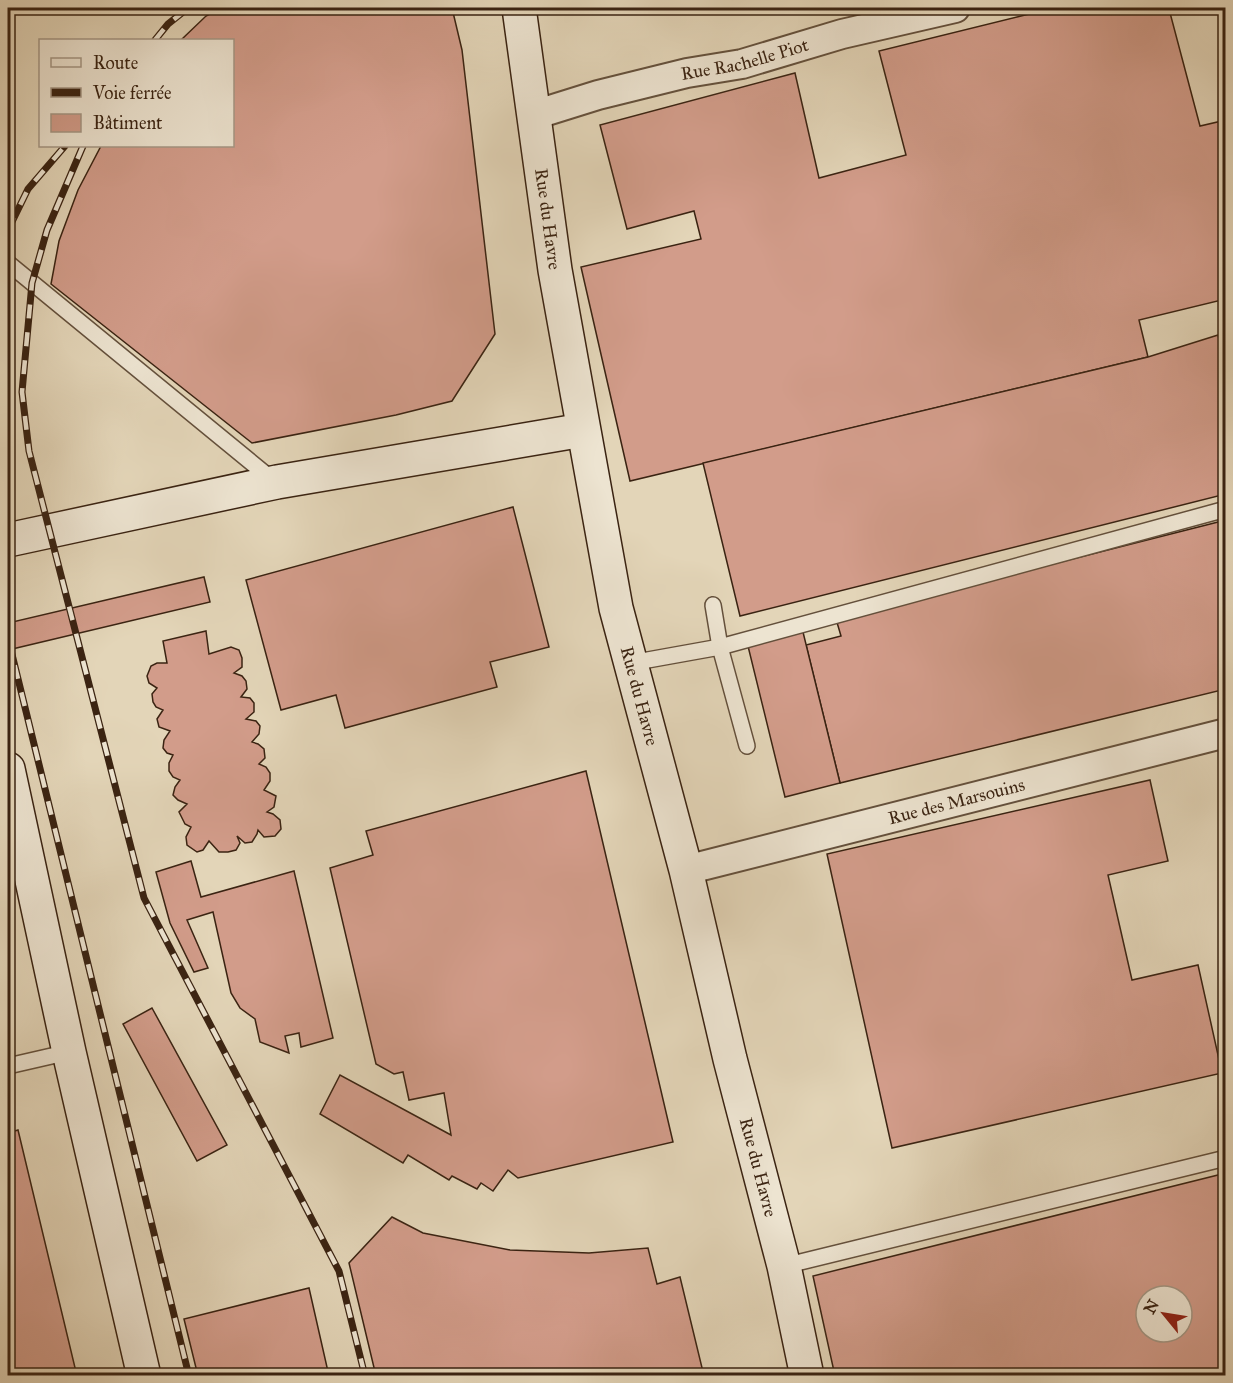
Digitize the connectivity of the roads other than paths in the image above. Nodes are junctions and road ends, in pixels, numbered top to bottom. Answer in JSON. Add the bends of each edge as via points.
{"nodes":[{"id":1,"x":519,"y":8,"type":"edge"},
{"id":2,"x":955,"y":8,"type":"edge"},
{"id":3,"x":534,"y":115,"type":"junction"},
{"id":4,"x":8,"y":263,"type":"edge"},
{"id":5,"x":583,"y":430,"type":"junction"},
{"id":6,"x":277,"y":482,"type":"junction"},
{"id":7,"x":1226,"y":509,"type":"edge"},
{"id":8,"x":8,"y":540,"type":"edge"},
{"id":9,"x":713,"y":604,"type":"dead end"},
{"id":10,"x":720,"y":647,"type":"junction"},
{"id":11,"x":631,"y":663,"type":"junction"},
{"id":12,"x":1226,"y":733,"type":"edge"},
{"id":13,"x":747,"y":746,"type":"dead end"},
{"id":14,"x":8,"y":769,"type":"edge"},
{"id":15,"x":686,"y":870,"type":"junction"},
{"id":16,"x":69,"y":1052,"type":"junction"},
{"id":17,"x":8,"y":1066,"type":"edge"},
{"id":18,"x":1226,"y":1158,"type":"edge"},
{"id":19,"x":784,"y":1266,"type":"junction"},
{"id":20,"x":144,"y":1376,"type":"edge"},
{"id":21,"x":807,"y":1376,"type":"edge"}],
"edges":[{"from":1,"to":3,"type":"main road","name":"Rue du Havre"},
{"from":2,"to":3,"type":"street","name":"Rue Rachelle Piot","via":[[842,34],[742,64],[687,72]]},
{"from":3,"to":5,"type":"main road","name":"Rue du Havre","via":[[555,270]]},
{"from":4,"to":6,"type":"lane"},
{"from":5,"to":6,"type":"main road"},
{"from":5,"to":11,"type":"main road","name":"Rue du Havre","via":[[616,608]]},
{"from":6,"to":8,"type":"main road"},
{"from":7,"to":10,"type":"lane"},
{"from":9,"to":10,"type":"lane"},
{"from":10,"to":11,"type":"lane"},
{"from":10,"to":13,"type":"lane"},
{"from":11,"to":15,"type":"main road","name":"Rue du Havre"},
{"from":12,"to":15,"type":"street","name":"Rue des Marsouins"},
{"from":14,"to":16,"type":"main road"},
{"from":15,"to":19,"type":"main road","name":"Rue du Havre"},
{"from":16,"to":17,"type":"lane"},
{"from":16,"to":20,"type":"main road"},
{"from":18,"to":19,"type":"lane"},
{"from":19,"to":21,"type":"main road","name":"Rue du Havre"}]}
